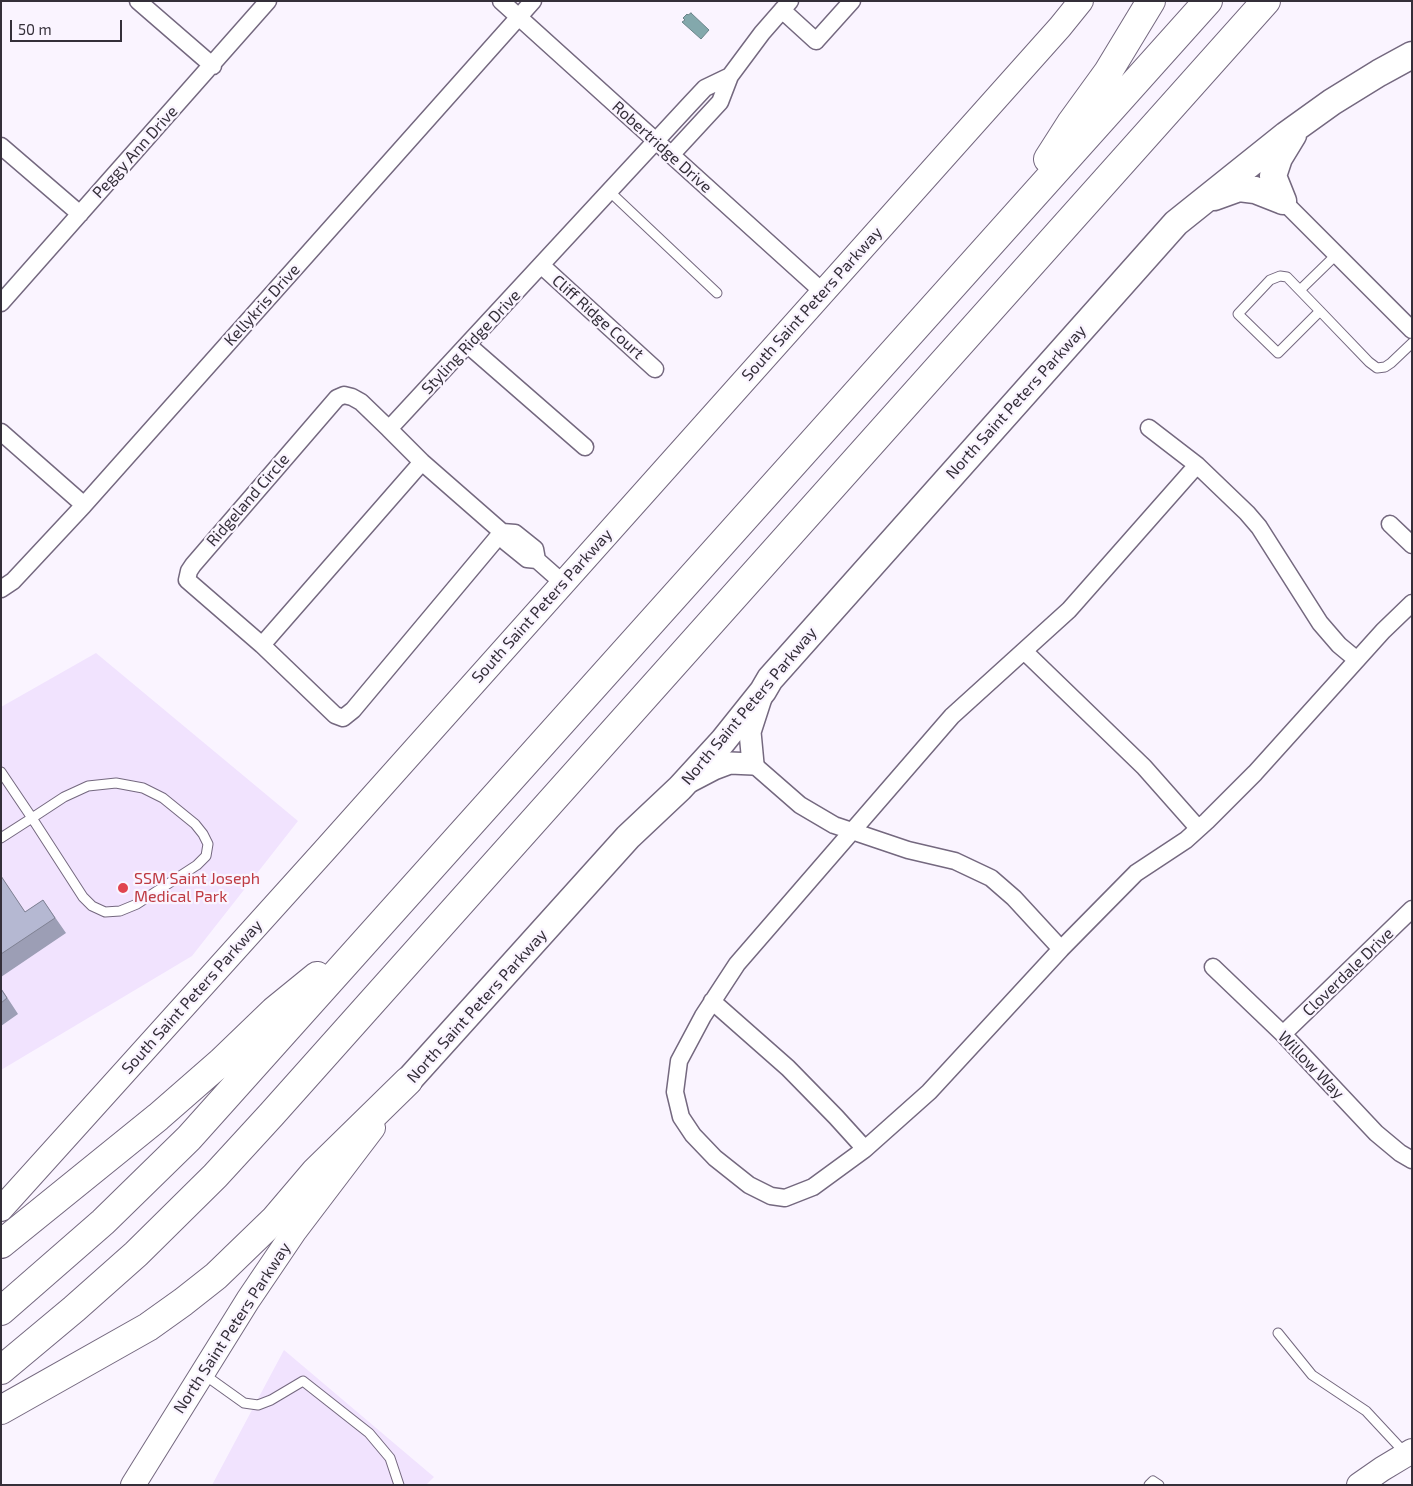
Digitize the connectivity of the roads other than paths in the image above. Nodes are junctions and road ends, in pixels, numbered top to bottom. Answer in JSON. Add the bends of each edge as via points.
{"nodes":[{"id":1,"x":138,"y":1,"type":"edge"},
{"id":2,"x":268,"y":1,"type":"edge"},
{"id":3,"x":501,"y":1,"type":"edge"},
{"id":4,"x":533,"y":1,"type":"edge"},
{"id":5,"x":852,"y":1,"type":"edge"},
{"id":6,"x":1081,"y":1,"type":"edge"},
{"id":7,"x":1151,"y":1,"type":"edge"},
{"id":8,"x":1208,"y":1,"type":"edge"},
{"id":9,"x":1266,"y":1,"type":"edge"},
{"id":10,"x":786,"y":6,"type":"edge"},
{"id":11,"x":519,"y":17,"type":"junction"},
{"id":12,"x":1412,"y":54,"type":"edge"},
{"id":13,"x":212,"y":66,"type":"junction"},
{"id":14,"x":730,"y":76,"type":"junction"},
{"id":15,"x":1304,"y":122,"type":"junction"},
{"id":16,"x":655,"y":141,"type":"junction"},
{"id":17,"x":1,"y":146,"type":"edge"},
{"id":18,"x":671,"y":155,"type":"junction"},
{"id":19,"x":609,"y":191,"type":"junction"},
{"id":20,"x":1204,"y":201,"type":"junction"},
{"id":21,"x":1283,"y":201,"type":"junction"},
{"id":22,"x":80,"y":214,"type":"junction"},
{"id":23,"x":1014,"y":217,"type":"junction"},
{"id":24,"x":1337,"y":254,"type":"junction"},
{"id":25,"x":541,"y":265,"type":"junction"},
{"id":26,"x":1300,"y":290,"type":"junction"},
{"id":27,"x":823,"y":292,"type":"junction"},
{"id":28,"x":717,"y":293,"type":"dead end"},
{"id":29,"x":1,"y":303,"type":"edge"},
{"id":30,"x":1320,"y":311,"type":"junction"},
{"id":31,"x":1412,"y":330,"type":"edge"},
{"id":32,"x":1412,"y":343,"type":"edge"},
{"id":33,"x":468,"y":345,"type":"junction"},
{"id":34,"x":655,"y":370,"type":"dead end"},
{"id":35,"x":1149,"y":428,"type":"dead end"},
{"id":36,"x":389,"y":429,"type":"junction"},
{"id":37,"x":1,"y":432,"type":"edge"},
{"id":38,"x":585,"y":447,"type":"dead end"},
{"id":39,"x":422,"y":462,"type":"junction"},
{"id":40,"x":1197,"y":465,"type":"junction"},
{"id":41,"x":84,"y":506,"type":"junction"},
{"id":42,"x":1390,"y":524,"type":"dead end"},
{"id":43,"x":502,"y":532,"type":"junction"},
{"id":44,"x":1412,"y":545,"type":"edge"},
{"id":45,"x":563,"y":583,"type":"junction"},
{"id":46,"x":1,"y":589,"type":"edge"},
{"id":47,"x":1412,"y":603,"type":"edge"},
{"id":48,"x":262,"y":645,"type":"junction"},
{"id":49,"x":1024,"y":651,"type":"junction"},
{"id":50,"x":1357,"y":660,"type":"junction"},
{"id":51,"x":763,"y":691,"type":"junction"},
{"id":52,"x":753,"y":764,"type":"junction"},
{"id":53,"x":1,"y":772,"type":"edge"},
{"id":54,"x":680,"y":788,"type":"junction"},
{"id":55,"x":32,"y":818,"type":"junction"},
{"id":56,"x":1198,"y":828,"type":"junction"},
{"id":57,"x":851,"y":831,"type":"junction"},
{"id":58,"x":2,"y":835,"type":"edge"},
{"id":59,"x":1412,"y":909,"type":"edge"},
{"id":60,"x":385,"y":920,"type":"junction"},
{"id":61,"x":1061,"y":949,"type":"junction"},
{"id":62,"x":1212,"y":967,"type":"dead end"},
{"id":63,"x":712,"y":1001,"type":"junction"},
{"id":64,"x":1283,"y":1034,"type":"junction"},
{"id":65,"x":408,"y":1082,"type":"junction"},
{"id":66,"x":865,"y":1150,"type":"junction"},
{"id":67,"x":1412,"y":1160,"type":"edge"},
{"id":68,"x":1,"y":1208,"type":"edge"},
{"id":69,"x":1,"y":1244,"type":"edge"},
{"id":70,"x":1,"y":1311,"type":"edge"},
{"id":71,"x":1278,"y":1333,"type":"dead end"},
{"id":72,"x":1,"y":1370,"type":"edge"},
{"id":73,"x":202,"y":1373,"type":"junction"},
{"id":74,"x":1,"y":1410,"type":"edge"},
{"id":75,"x":1409,"y":1453,"type":"edge"},
{"id":76,"x":133,"y":1485,"type":"edge"},
{"id":77,"x":398,"y":1485,"type":"edge"},
{"id":78,"x":1150,"y":1485,"type":"edge"},
{"id":79,"x":1159,"y":1485,"type":"edge"},
{"id":80,"x":1359,"y":1485,"type":"edge"}],
"edges":[{"from":1,"to":13,"type":"street"},
{"from":2,"to":13,"type":"street","name":"Peggy Ann Drive"},
{"from":3,"to":11,"type":"street","name":"Robertridge Drive"},
{"from":4,"to":11,"type":"street","name":"Kellykris Drive"},
{"from":5,"to":10,"type":"street","via":[[816,41]]},
{"from":6,"to":27,"type":"main road","name":"South Saint Peters Parkway"},
{"from":7,"to":23,"type":"highway","via":[[1108,72],[1070,123]]},
{"from":8,"to":23,"type":"highway"},
{"from":9,"to":72,"type":"highway","via":[[215,1176],[74,1309]]},
{"from":10,"to":14,"type":"street"},
{"from":11,"to":16,"type":"street","name":"Robertridge Drive"},
{"from":11,"to":41,"type":"street","name":"Kellykris Drive"},
{"from":12,"to":15,"type":"main road","name":"North Saint Peters Parkway"},
{"from":13,"to":22,"type":"street","name":"Peggy Ann Drive"},
{"from":14,"to":16,"type":"street","name":"Styling Ridge Drive","via":[[705,88]]},
{"from":14,"to":18,"type":"street","via":[[720,102]]},
{"from":15,"to":20,"type":"main road","name":"North Saint Peters Parkway"},
{"from":15,"to":21,"type":"main road","via":[[1279,158],[1273,176]]},
{"from":16,"to":18,"type":"street","name":"Robertridge Drive"},
{"from":16,"to":19,"type":"street","name":"Styling Ridge Drive"},
{"from":17,"to":22,"type":"street"},
{"from":18,"to":27,"type":"street","name":"Robertridge Drive"},
{"from":19,"to":25,"type":"street","name":"Styling Ridge Drive"},
{"from":19,"to":28,"type":"lane"},
{"from":20,"to":21,"type":"main road","via":[[1239,188],[1255,190]]},
{"from":20,"to":51,"type":"main road","name":"North Saint Peters Parkway","via":[[1176,223],[1136,267],[770,679]]},
{"from":21,"to":24,"type":"street"},
{"from":22,"to":29,"type":"street","name":"Peggy Ann Drive"},
{"from":23,"to":60,"type":"highway"},
{"from":24,"to":26,"type":"lane"},
{"from":24,"to":31,"type":"street"},
{"from":25,"to":33,"type":"street","name":"Styling Ridge Drive"},
{"from":25,"to":34,"type":"street","name":"Cliff Ridge Court"},
{"from":26,"to":30,"type":"lane"},
{"from":26,"to":30,"type":"lane","via":[[1287,276],[1280,276],[1270,280],[1238,314],[1278,353]]},
{"from":27,"to":45,"type":"main road","name":"South Saint Peters Parkway"},
{"from":30,"to":32,"type":"lane","via":[[1377,368],[1391,363]]},
{"from":33,"to":36,"type":"street","name":"Styling Ridge Drive"},
{"from":33,"to":38,"type":"street"},
{"from":35,"to":40,"type":"street"},
{"from":36,"to":39,"type":"street"},
{"from":36,"to":48,"type":"street","name":"Ridgeland Circle","via":[[361,402],[344,395],[337,398],[189,571],[187,580]]},
{"from":37,"to":41,"type":"street"},
{"from":39,"to":43,"type":"street"},
{"from":39,"to":48,"type":"street"},
{"from":40,"to":49,"type":"street","via":[[1069,610]]},
{"from":40,"to":50,"type":"street","via":[[1247,513],[1320,623]]},
{"from":41,"to":46,"type":"street","name":"Kellykris Drive"},
{"from":42,"to":44,"type":"street"},
{"from":43,"to":45,"type":"street","via":[[506,542],[527,559],[537,560]]},
{"from":43,"to":48,"type":"street","name":"Ridgeland Circle","via":[[343,718],[335,715]]},
{"from":45,"to":68,"type":"main road","name":"South Saint Peters Parkway"},
{"from":47,"to":50,"type":"street"},
{"from":49,"to":56,"type":"street","via":[[1144,767]]},
{"from":49,"to":57,"type":"street","via":[[952,716]]},
{"from":50,"to":56,"type":"street","via":[[1255,773]]},
{"from":51,"to":52,"type":"street","via":[[750,732]]},
{"from":51,"to":54,"type":"main road","name":"North Saint Peters Parkway","via":[[723,742]]},
{"from":52,"to":54,"type":"street","via":[[730,763]]},
{"from":52,"to":57,"type":"street","via":[[800,805]]},
{"from":53,"to":55,"type":"lane"},
{"from":54,"to":65,"type":"main road","name":"North Saint Peters Parkway","via":[[628,837]]},
{"from":55,"to":55,"type":"lane","via":[[88,786],[116,784],[143,788],[163,798],[195,824],[208,844],[206,856],[137,904],[120,911],[105,912],[83,897]]},
{"from":55,"to":58,"type":"lane"},
{"from":56,"to":61,"type":"street","via":[[1186,840],[1136,873]]},
{"from":57,"to":61,"type":"street","via":[[908,850],[955,860],[991,878]]},
{"from":57,"to":63,"type":"street","via":[[737,964]]},
{"from":59,"to":64,"type":"street","name":"Cloverdale Drive"},
{"from":60,"to":69,"type":"highway","via":[[274,1011],[158,1116]]},
{"from":60,"to":70,"type":"highway","via":[[189,1138],[103,1222]]},
{"from":61,"to":66,"type":"street","via":[[929,1092]]},
{"from":62,"to":64,"type":"street","name":"Willow Way"},
{"from":63,"to":66,"type":"street","via":[[788,1068]]},
{"from":63,"to":66,"type":"street","via":[[679,1061],[675,1092],[682,1117],[692,1134],[715,1158],[749,1185],[771,1196],[785,1198],[813,1187]]},
{"from":64,"to":67,"type":"street","name":"Willow Way","via":[[1376,1133]]},
{"from":65,"to":73,"type":"main road","name":"North Saint Peters Parkway","via":[[294,1232]]},
{"from":65,"to":74,"type":"highway","via":[[315,1172],[275,1219],[216,1276],[148,1327]]},
{"from":71,"to":75,"type":"lane","via":[[1312,1375],[1366,1412]]},
{"from":73,"to":76,"type":"main road","name":"North Saint Peters Parkway"},
{"from":73,"to":77,"type":"lane","via":[[244,1403],[258,1405],[303,1381],[368,1434],[390,1458]]},
{"from":75,"to":80,"type":"main road"},
{"from":78,"to":79,"type":"lane","via":[[1153,1481]]}]}
